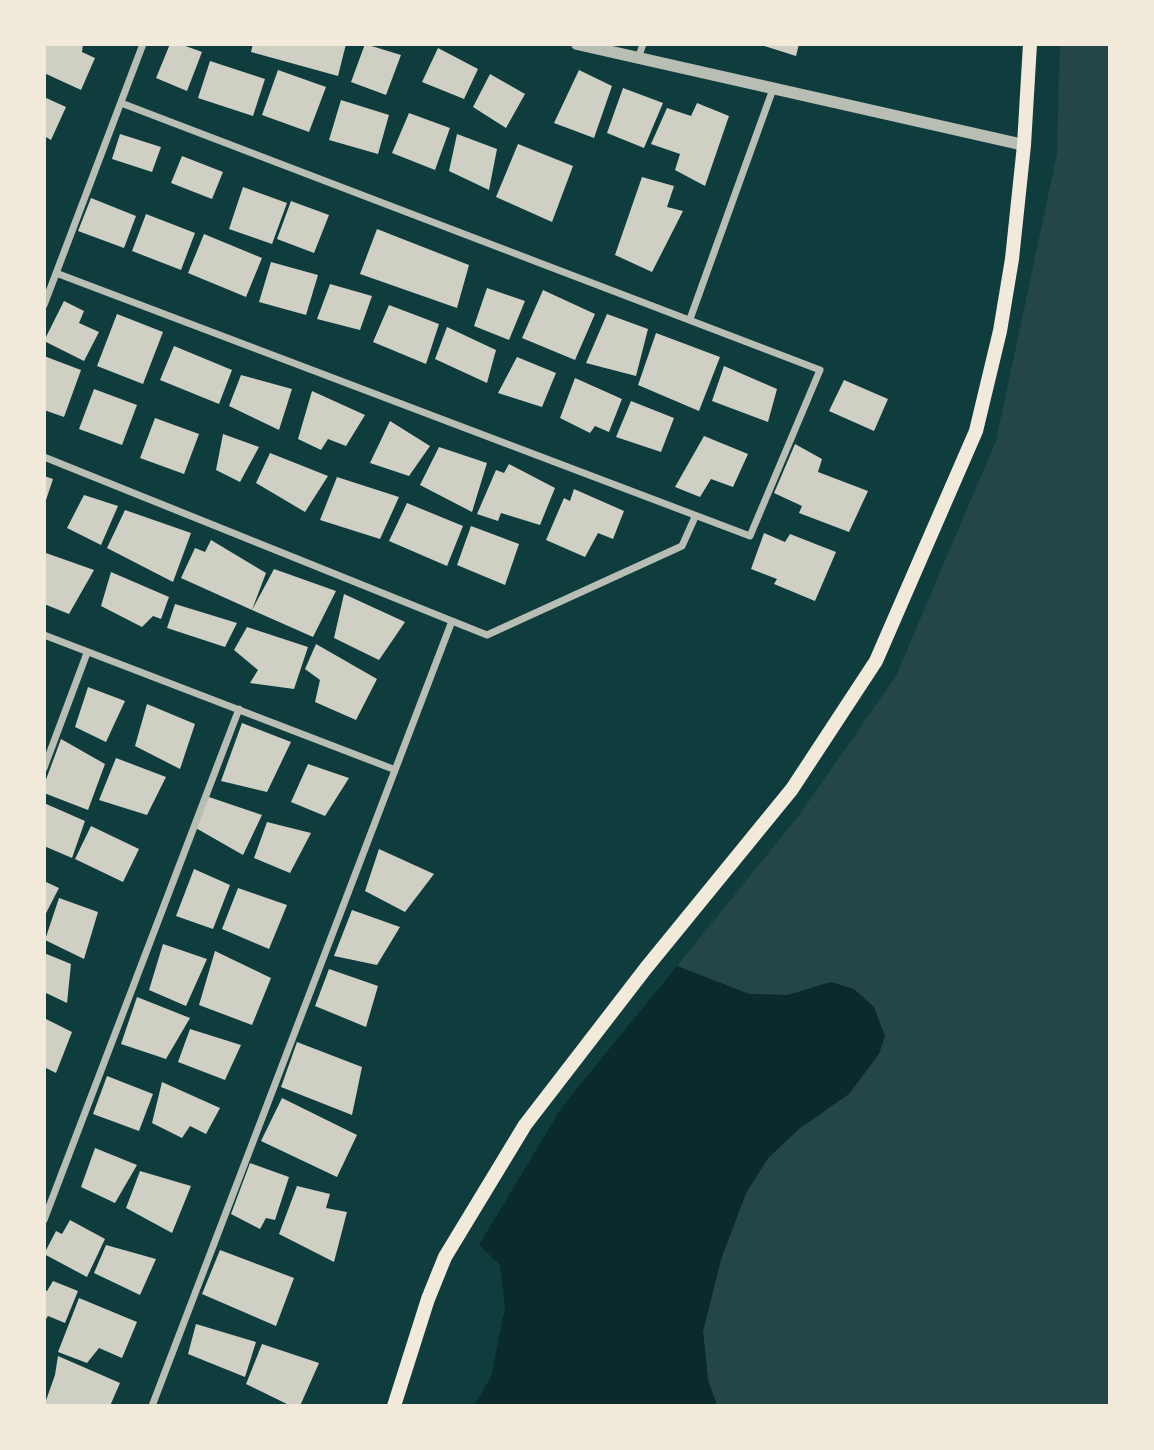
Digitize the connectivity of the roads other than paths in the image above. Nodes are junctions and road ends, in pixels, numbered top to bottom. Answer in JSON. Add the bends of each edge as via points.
{"nodes":[{"id":1,"x":143,"y":44,"type":"edge"},
{"id":2,"x":577,"y":44,"type":"edge"},
{"id":3,"x":643,"y":44,"type":"edge"},
{"id":4,"x":1030,"y":44,"type":"edge"},
{"id":5,"x":638,"y":59,"type":"junction"},
{"id":6,"x":773,"y":89,"type":"junction"},
{"id":7,"x":121,"y":103,"type":"junction"},
{"id":8,"x":1024,"y":145,"type":"junction"},
{"id":9,"x":56,"y":273,"type":"junction"},
{"id":10,"x":44,"y":305,"type":"edge"},
{"id":11,"x":690,"y":319,"type":"junction"},
{"id":12,"x":44,"y":457,"type":"edge"},
{"id":13,"x":695,"y":517,"type":"junction"},
{"id":14,"x":452,"y":621,"type":"junction"},
{"id":15,"x":44,"y":635,"type":"edge"},
{"id":16,"x":87,"y":653,"type":"junction"},
{"id":17,"x":239,"y":709,"type":"junction"},
{"id":18,"x":44,"y":768,"type":"edge"},
{"id":19,"x":393,"y":769,"type":"junction"},
{"id":20,"x":44,"y":1220,"type":"edge"},
{"id":21,"x":152,"y":1406,"type":"edge"},
{"id":22,"x":394,"y":1406,"type":"edge"}],
"edges":[{"from":1,"to":7,"type":"street"},
{"from":2,"to":5,"type":"street"},
{"from":3,"to":5,"type":"street"},
{"from":4,"to":8,"type":"main road"},
{"from":5,"to":6,"type":"street"},
{"from":6,"to":8,"type":"street"},
{"from":6,"to":11,"type":"street"},
{"from":7,"to":9,"type":"street"},
{"from":7,"to":11,"type":"street"},
{"from":8,"to":22,"type":"main road","via":[[1000,331],[976,431],[877,661],[792,789],[525,1125],[445,1257]]},
{"from":9,"to":10,"type":"street"},
{"from":9,"to":13,"type":"street"},
{"from":11,"to":13,"type":"street","via":[[820,370],[750,536]]},
{"from":12,"to":14,"type":"street"},
{"from":13,"to":14,"type":"street","via":[[682,546],[487,635]]},
{"from":14,"to":19,"type":"street"},
{"from":15,"to":16,"type":"street"},
{"from":16,"to":17,"type":"street"},
{"from":16,"to":18,"type":"street"},
{"from":17,"to":19,"type":"street"},
{"from":17,"to":20,"type":"street"},
{"from":19,"to":21,"type":"street"}]}
